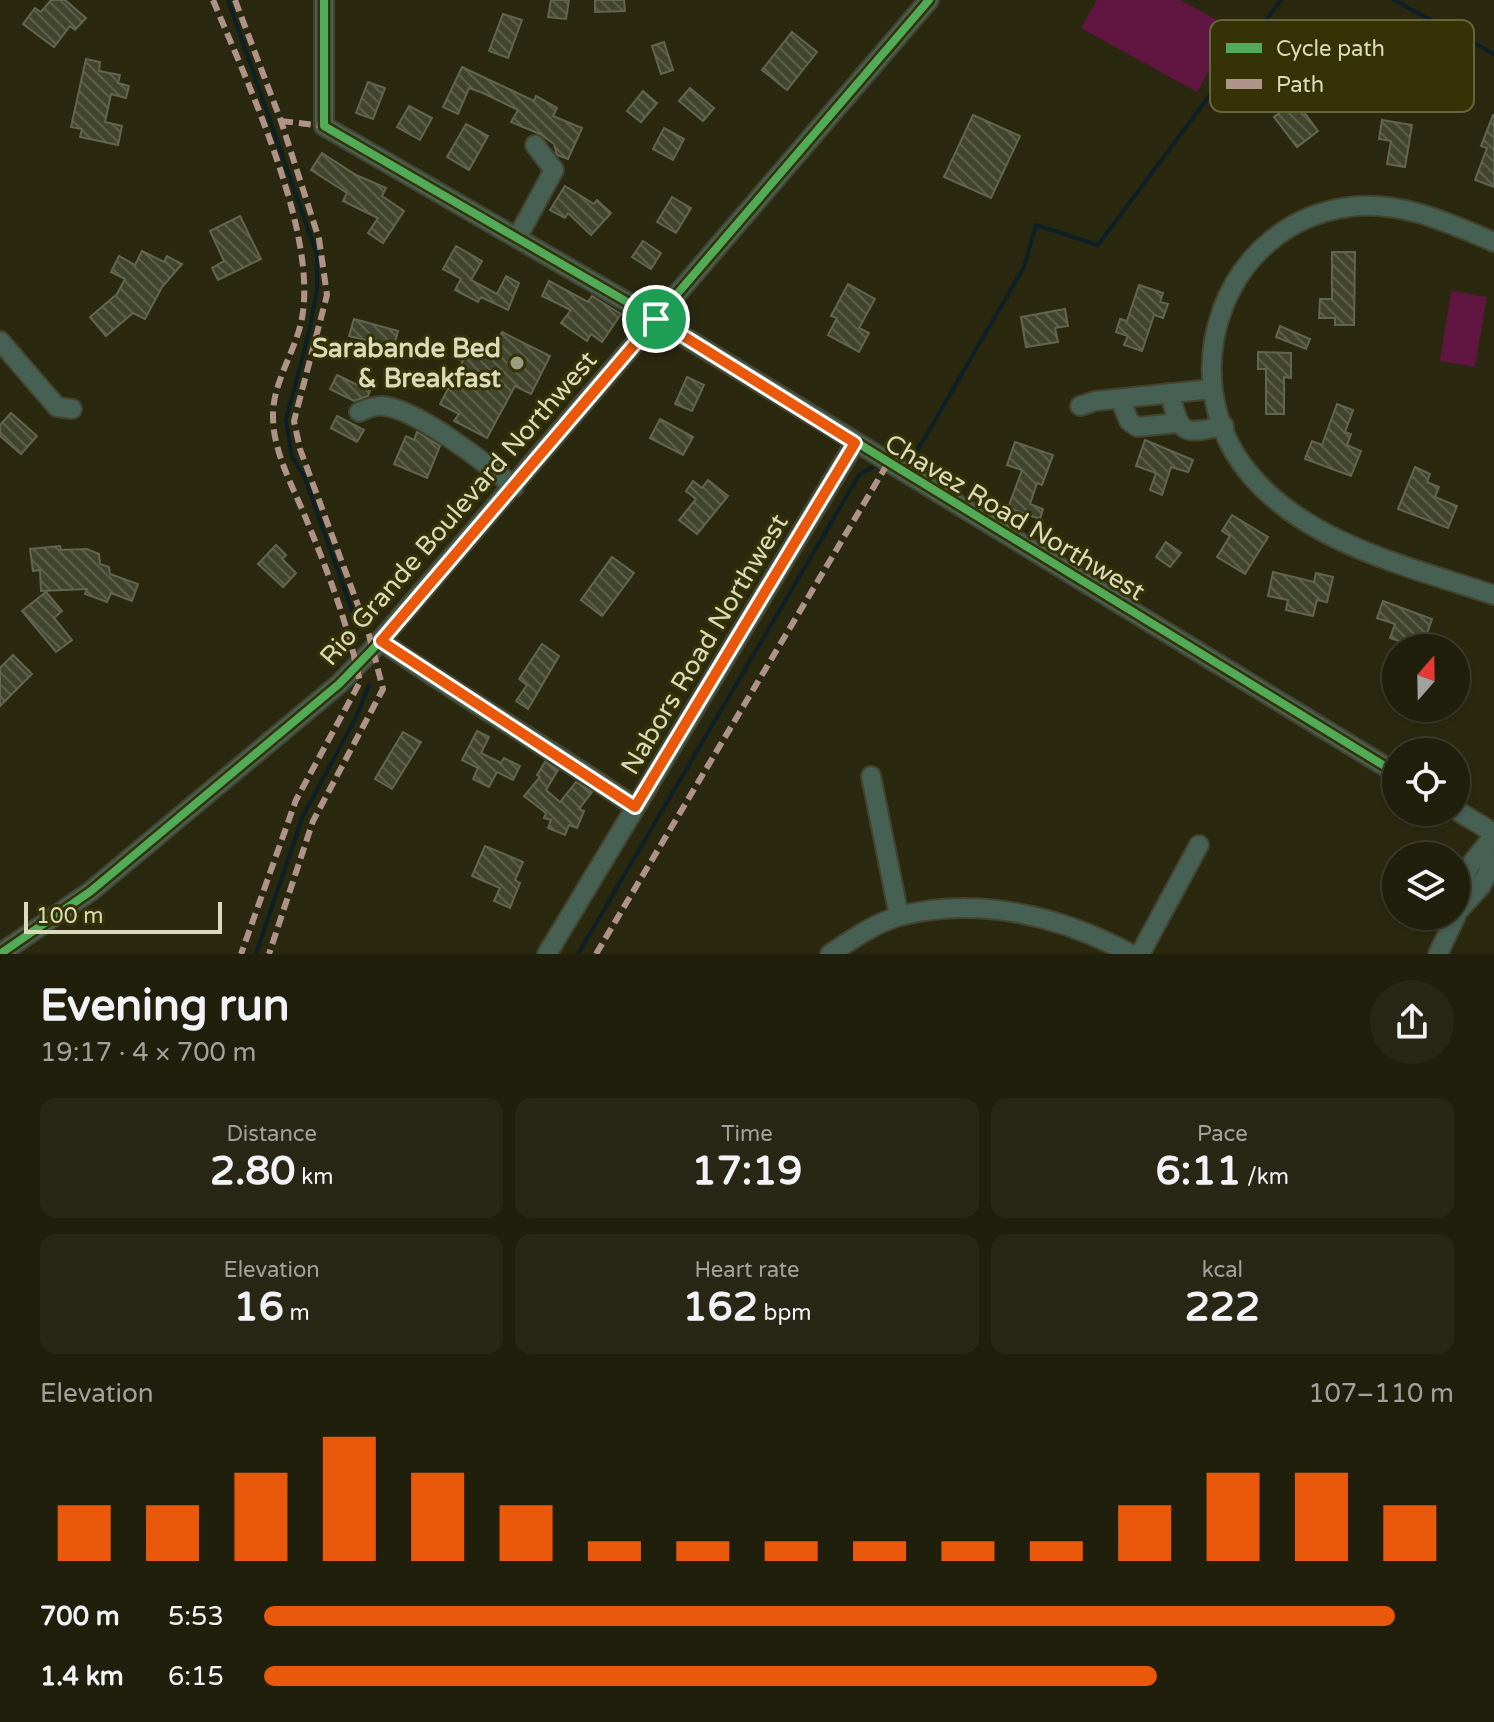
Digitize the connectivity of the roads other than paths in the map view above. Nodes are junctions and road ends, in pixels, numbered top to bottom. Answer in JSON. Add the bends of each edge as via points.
{"nodes":[{"id":1,"x":324,"y":0,"type":"edge"},
{"id":2,"x":929,"y":0,"type":"edge"},
{"id":3,"x":535,"y":145,"type":"dead end"},
{"id":4,"x":517,"y":238,"type":"junction"},
{"id":5,"x":1494,"y":242,"type":"edge"},
{"id":6,"x":656,"y":319,"type":"junction"},
{"id":7,"x":0,"y":341,"type":"edge"},
{"id":8,"x":1212,"y":389,"type":"junction"},
{"id":9,"x":1170,"y":393,"type":"junction"},
{"id":10,"x":1120,"y":399,"type":"junction"},
{"id":11,"x":1080,"y":406,"type":"dead end"},
{"id":12,"x":72,"y":409,"type":"dead end"},
{"id":13,"x":359,"y":412,"type":"dead end"},
{"id":14,"x":1177,"y":423,"type":"junction"},
{"id":15,"x":1224,"y":426,"type":"junction"},
{"id":16,"x":855,"y":443,"type":"junction"},
{"id":17,"x":514,"y":487,"type":"junction"},
{"id":18,"x":1494,"y":595,"type":"edge"},
{"id":19,"x":381,"y":641,"type":"junction"},
{"id":20,"x":1382,"y":764,"type":"edge"},
{"id":21,"x":871,"y":776,"type":"dead end"},
{"id":22,"x":635,"y":807,"type":"junction"},
{"id":23,"x":1470,"y":819,"type":"edge"},
{"id":24,"x":1494,"y":834,"type":"edge"},
{"id":25,"x":1199,"y":845,"type":"dead end"},
{"id":26,"x":1494,"y":860,"type":"edge"},
{"id":27,"x":1470,"y":865,"type":"edge"},
{"id":28,"x":1470,"y":899,"type":"edge"},
{"id":29,"x":899,"y":916,"type":"junction"},
{"id":30,"x":1449,"y":930,"type":"edge"},
{"id":31,"x":0,"y":954,"type":"edge"},
{"id":32,"x":547,"y":954,"type":"edge"},
{"id":33,"x":830,"y":954,"type":"edge"},
{"id":34,"x":1131,"y":954,"type":"edge"},
{"id":35,"x":1140,"y":954,"type":"edge"},
{"id":36,"x":1438,"y":954,"type":"edge"}],
"edges":[{"from":1,"to":4,"type":"street","name":"Chavez Road Northwest","via":[[324,126]]},
{"from":2,"to":6,"type":"street","name":"Rio Grande Boulevard Northwest"},
{"from":3,"to":4,"type":"street","via":[[554,170]]},
{"from":4,"to":6,"type":"street","name":"Chavez Road Northwest"},
{"from":5,"to":8,"type":"street","via":[[1404,209],[1350,207],[1300,219],[1256,255],[1223,301],[1215,330]]},
{"from":6,"to":16,"type":"street","name":"Chavez Road Northwest"},
{"from":6,"to":17,"type":"street","name":"Rio Grande Boulevard Northwest"},
{"from":7,"to":12,"type":"street","via":[[57,407]]},
{"from":8,"to":9,"type":"street"},
{"from":8,"to":15,"type":"street"},
{"from":9,"to":10,"type":"street"},
{"from":9,"to":14,"type":"street"},
{"from":10,"to":11,"type":"street"},
{"from":10,"to":14,"type":"street","via":[[1137,427]]},
{"from":13,"to":17,"type":"street","via":[[381,405],[398,410],[447,437]]},
{"from":14,"to":15,"type":"street","via":[[1191,432]]},
{"from":15,"to":18,"type":"street","via":[[1248,472],[1302,517],[1372,554]]},
{"from":16,"to":20,"type":"street","name":"Chavez Road Northwest"},
{"from":16,"to":22,"type":"street","name":"Nabors Road Northwest"},
{"from":17,"to":19,"type":"street","name":"Rio Grande Boulevard Northwest"},
{"from":19,"to":22,"type":"street"},
{"from":19,"to":31,"type":"street","name":"Rio Grande Boulevard Northwest","via":[[339,684],[91,891]]},
{"from":21,"to":29,"type":"street"},
{"from":22,"to":32,"type":"street","name":"Nabors Road Northwest"},
{"from":23,"to":24,"type":"street"},
{"from":24,"to":27,"type":"street"},
{"from":25,"to":35,"type":"street"},
{"from":26,"to":28,"type":"street"},
{"from":29,"to":33,"type":"street"},
{"from":29,"to":34,"type":"street","via":[[952,909],[1037,916],[1076,927]]},
{"from":30,"to":36,"type":"street"}]}
